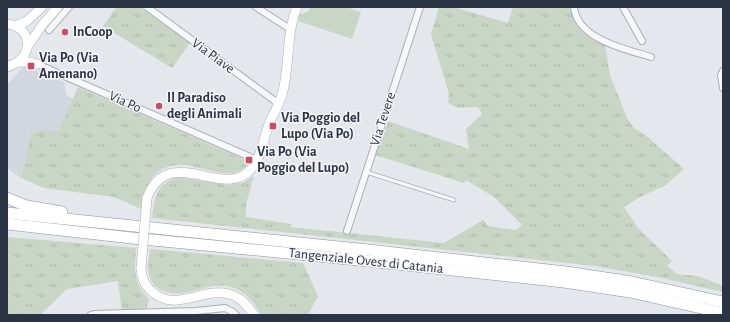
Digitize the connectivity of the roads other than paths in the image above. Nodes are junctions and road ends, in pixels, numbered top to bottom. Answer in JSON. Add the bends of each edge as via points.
{"nodes":[{"id":1,"x":42,"y":7,"type":"edge"},
{"id":2,"x":58,"y":7,"type":"edge"},
{"id":3,"x":69,"y":7,"type":"edge"},
{"id":4,"x":147,"y":7,"type":"edge"},
{"id":5,"x":256,"y":7,"type":"edge"},
{"id":6,"x":298,"y":7,"type":"edge"},
{"id":7,"x":420,"y":7,"type":"edge"},
{"id":8,"x":574,"y":7,"type":"edge"},
{"id":9,"x":623,"y":7,"type":"edge"},
{"id":10,"x":11,"y":25,"type":"edge"},
{"id":11,"x":290,"y":29,"type":"junction"},
{"id":12,"x":49,"y":30,"type":"dead end"},
{"id":13,"x":642,"y":41,"type":"dead end"},
{"id":14,"x":28,"y":48,"type":"junction"},
{"id":15,"x":650,"y":57,"type":"dead end"},
{"id":16,"x":19,"y":62,"type":"junction"},
{"id":17,"x":37,"y":64,"type":"junction"},
{"id":18,"x":7,"y":66,"type":"edge"},
{"id":19,"x":723,"y":71,"type":"edge"},
{"id":20,"x":723,"y":88,"type":"edge"},
{"id":21,"x":279,"y":104,"type":"junction"},
{"id":22,"x":257,"y":160,"type":"junction"},
{"id":23,"x":366,"y":172,"type":"junction"},
{"id":24,"x":7,"y":198,"type":"edge"},
{"id":25,"x":454,"y":200,"type":"dead end"},
{"id":26,"x":7,"y":213,"type":"edge"},
{"id":27,"x":7,"y":224,"type":"edge"},
{"id":28,"x":7,"y":231,"type":"edge"},
{"id":29,"x":179,"y":231,"type":"junction"},
{"id":30,"x":347,"y":231,"type":"dead end"},
{"id":31,"x":132,"y":238,"type":"junction"},
{"id":32,"x":723,"y":302,"type":"edge"},
{"id":33,"x":723,"y":313,"type":"edge"},
{"id":34,"x":91,"y":315,"type":"edge"},
{"id":35,"x":236,"y":315,"type":"edge"},
{"id":36,"x":254,"y":315,"type":"edge"}],
"edges":[{"from":1,"to":10,"type":"street","via":[[28,20]]},
{"from":2,"to":14,"type":"street","via":[[43,24]]},
{"from":3,"to":12,"type":"street"},
{"from":4,"to":21,"type":"street","name":"Via Piave"},
{"from":5,"to":11,"type":"street"},
{"from":6,"to":11,"type":"street"},
{"from":7,"to":23,"type":"street","name":"Via Tevere"},
{"from":8,"to":15,"type":"street","via":[[574,15],[591,34],[606,43]]},
{"from":9,"to":13,"type":"street"},
{"from":10,"to":14,"type":"street","via":[[19,28],[26,36]]},
{"from":11,"to":21,"type":"street","via":[[288,70]]},
{"from":14,"to":16,"type":"street"},
{"from":14,"to":17,"type":"street"},
{"from":16,"to":17,"type":"street"},
{"from":16,"to":18,"type":"street"},
{"from":17,"to":22,"type":"street","name":"Via Po"},
{"from":19,"to":20,"type":"street"},
{"from":21,"to":22,"type":"street"},
{"from":22,"to":36,"type":"street","bridge":true,"via":[[248,172],[234,179],[172,173],[155,183],[147,198],[142,268],[144,282],[150,290],[164,299],[171,301],[213,293],[228,294],[242,300]]},
{"from":23,"to":25,"type":"lane"},
{"from":23,"to":30,"type":"street","name":"Via Tevere"},
{"from":24,"to":29,"type":"highway","via":[[27,206]]},
{"from":26,"to":29,"type":"highway","name":"Tangenziale Ovest di Catania"},
{"from":27,"to":31,"type":"highway","name":"Tangenziale Ovest di Catania"},
{"from":28,"to":31,"type":"highway"},
{"from":29,"to":32,"type":"highway","name":"Tangenziale Ovest di Catania","via":[[566,272],[632,282]]},
{"from":31,"to":33,"type":"highway","name":"Tangenziale Ovest di Catania","via":[[369,260],[564,282],[630,292]]},
{"from":34,"to":35,"type":"street","via":[[225,308]]}]}
